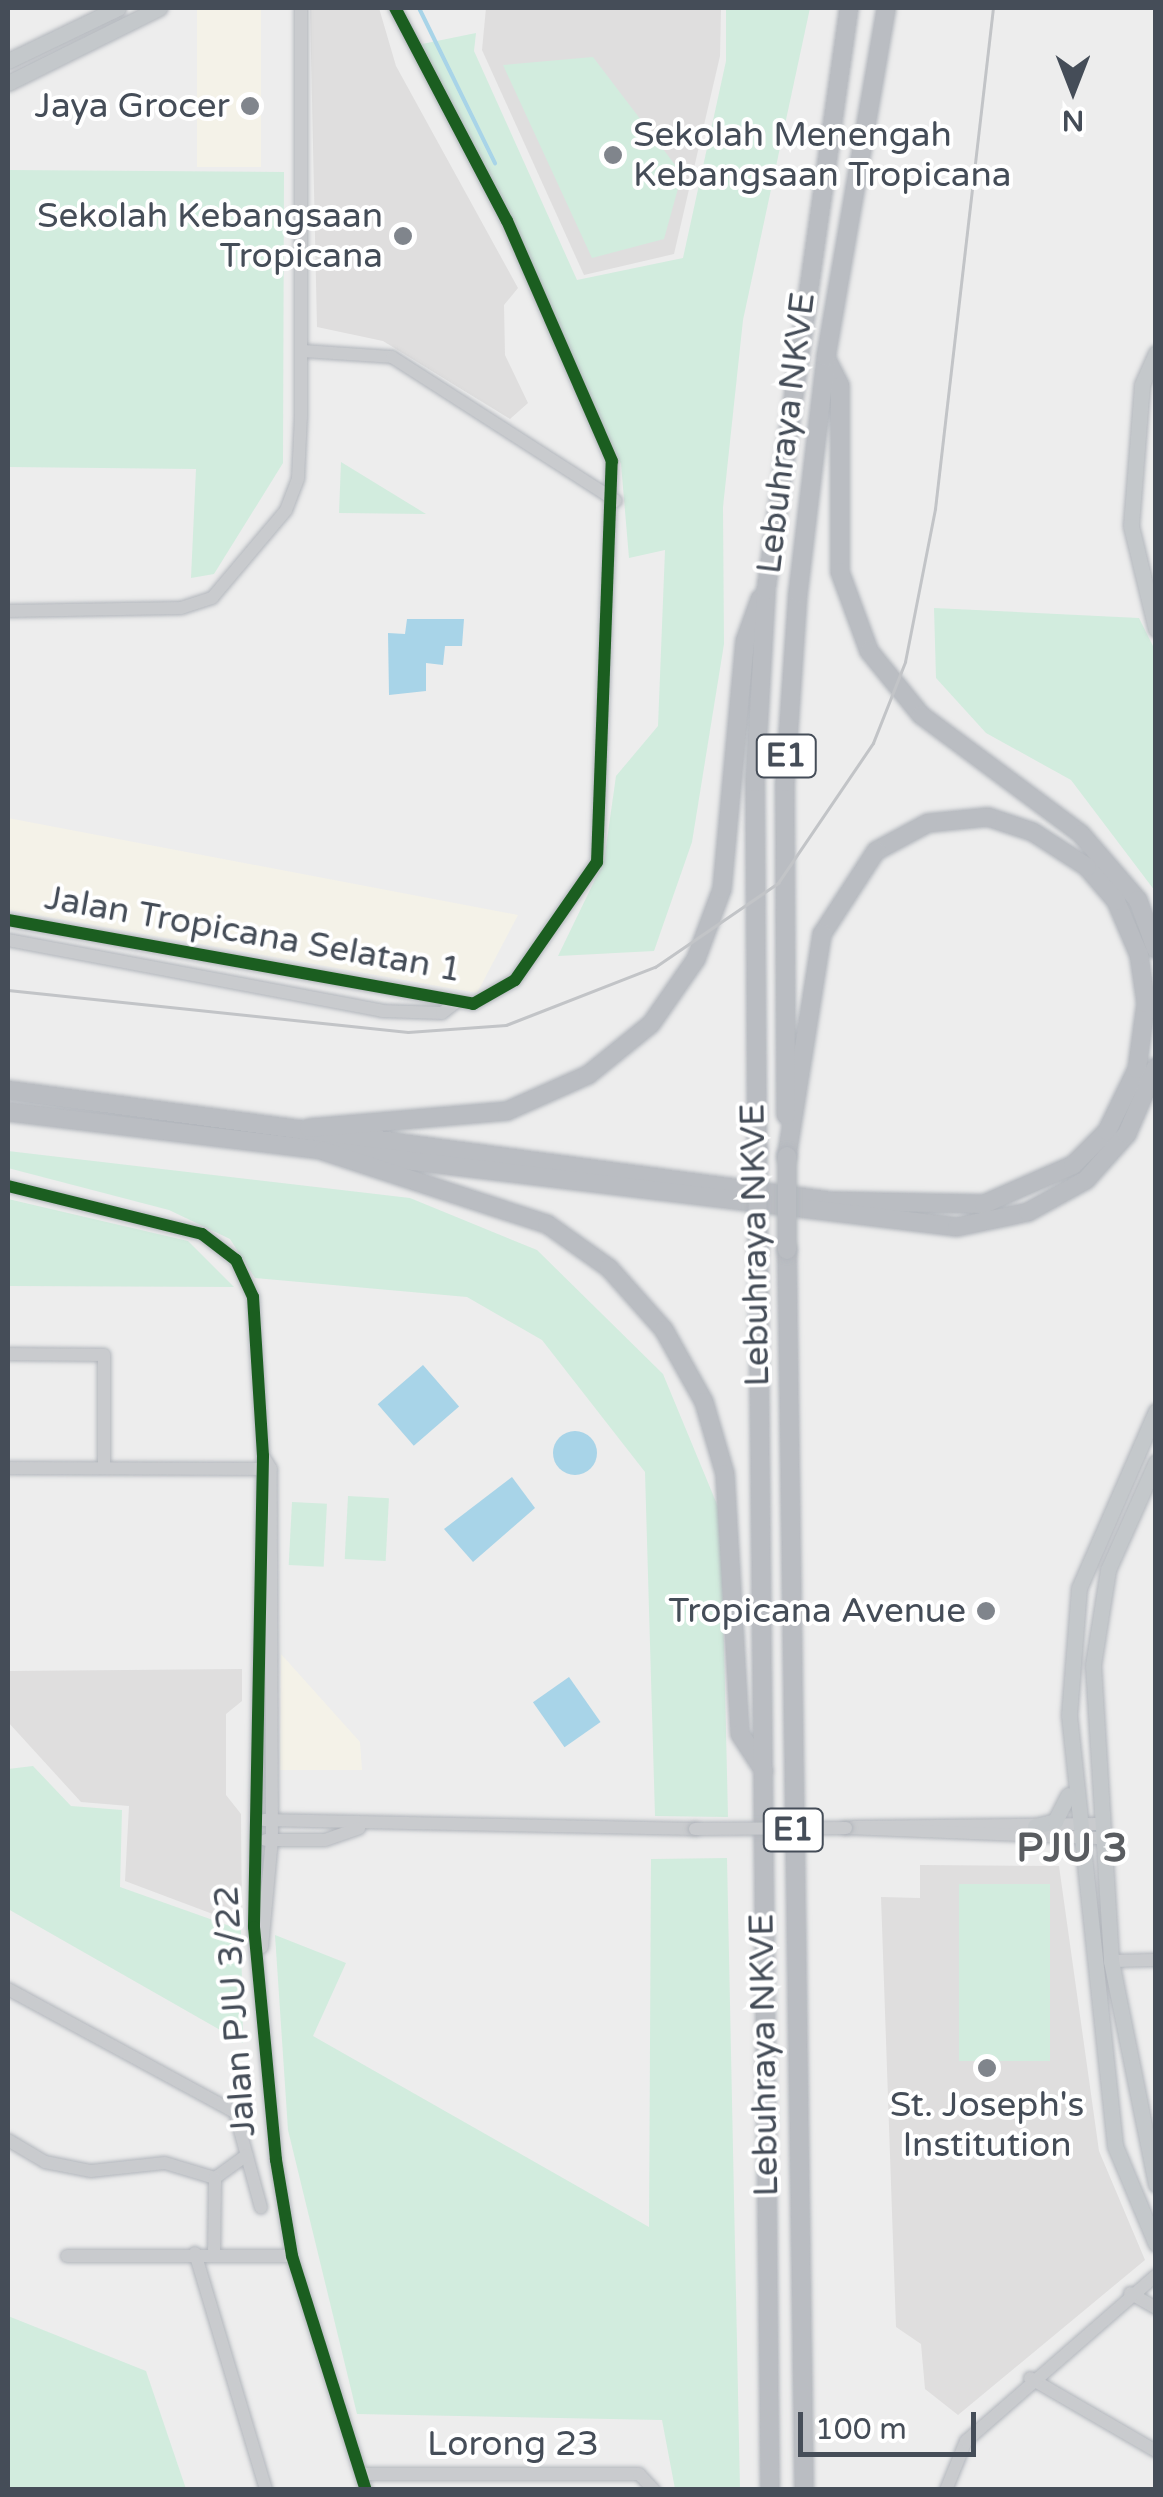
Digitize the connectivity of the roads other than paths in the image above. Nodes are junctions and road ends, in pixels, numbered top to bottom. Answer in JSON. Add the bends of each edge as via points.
{"nodes":[{"id":1,"x":118,"y":8,"type":"edge"},
{"id":2,"x":159,"y":8,"type":"edge"},
{"id":3,"x":301,"y":8,"type":"edge"},
{"id":4,"x":395,"y":8,"type":"edge"},
{"id":5,"x":849,"y":8,"type":"edge"},
{"id":6,"x":886,"y":8,"type":"edge"},
{"id":7,"x":97,"y":13,"type":"edge"},
{"id":8,"x":8,"y":61,"type":"edge"},
{"id":9,"x":8,"y":84,"type":"edge"},
{"id":10,"x":302,"y":351,"type":"junction"},
{"id":11,"x":1156,"y":353,"type":"edge"},
{"id":12,"x":826,"y":357,"type":"junction"},
{"id":13,"x":616,"y":501,"type":"junction"},
{"id":14,"x":766,"y":590,"type":"junction"},
{"id":15,"x":8,"y":611,"type":"edge"},
{"id":16,"x":1156,"y":629,"type":"edge"},
{"id":17,"x":8,"y":920,"type":"edge"},
{"id":18,"x":8,"y":940,"type":"edge"},
{"id":19,"x":1156,"y":949,"type":"edge"},
{"id":20,"x":456,"y":1002,"type":"junction"},
{"id":21,"x":1156,"y":1068,"type":"edge"},
{"id":22,"x":8,"y":1090,"type":"edge"},
{"id":23,"x":8,"y":1112,"type":"edge"},
{"id":24,"x":304,"y":1130,"type":"junction"},
{"id":25,"x":319,"y":1148,"type":"junction"},
{"id":26,"x":787,"y":1156,"type":"junction"},
{"id":27,"x":8,"y":1186,"type":"edge"},
{"id":28,"x":8,"y":1354,"type":"edge"},
{"id":29,"x":1156,"y":1411,"type":"edge"},
{"id":30,"x":259,"y":1462,"type":"junction"},
{"id":31,"x":1156,"y":1462,"type":"edge"},
{"id":32,"x":8,"y":1468,"type":"edge"},
{"id":33,"x":104,"y":1468,"type":"junction"},
{"id":34,"x":764,"y":1771,"type":"junction"},
{"id":35,"x":1071,"y":1787,"type":"junction"},
{"id":36,"x":254,"y":1820,"type":"junction"},
{"id":37,"x":272,"y":1820,"type":"junction"},
{"id":38,"x":1035,"y":1826,"type":"junction"},
{"id":39,"x":360,"y":1828,"type":"junction"},
{"id":40,"x":846,"y":1828,"type":"junction"},
{"id":41,"x":1097,"y":1831,"type":"junction"},
{"id":42,"x":1075,"y":1832,"type":"junction"},
{"id":43,"x":254,"y":1840,"type":"junction"},
{"id":44,"x":272,"y":1840,"type":"junction"},
{"id":45,"x":262,"y":1947,"type":"junction"},
{"id":46,"x":1149,"y":1960,"type":"edge"},
{"id":47,"x":1111,"y":1961,"type":"junction"},
{"id":48,"x":8,"y":1988,"type":"edge"},
{"id":49,"x":8,"y":2140,"type":"edge"},
{"id":50,"x":246,"y":2154,"type":"junction"},
{"id":51,"x":215,"y":2178,"type":"junction"},
{"id":52,"x":1156,"y":2185,"type":"edge"},
{"id":53,"x":261,"y":2208,"type":"dead end"},
{"id":54,"x":1156,"y":2244,"type":"edge"},
{"id":55,"x":195,"y":2254,"type":"junction"},
{"id":56,"x":214,"y":2254,"type":"junction"},
{"id":57,"x":67,"y":2256,"type":"dead end"},
{"id":58,"x":292,"y":2256,"type":"junction"},
{"id":59,"x":1156,"y":2275,"type":"edge"},
{"id":60,"x":1130,"y":2293,"type":"junction"},
{"id":61,"x":1156,"y":2308,"type":"edge"},
{"id":62,"x":1030,"y":2378,"type":"junction"},
{"id":63,"x":1156,"y":2452,"type":"edge"},
{"id":64,"x":362,"y":2474,"type":"junction"},
{"id":65,"x":266,"y":2490,"type":"edge"},
{"id":66,"x":366,"y":2490,"type":"edge"},
{"id":67,"x":654,"y":2490,"type":"edge"},
{"id":68,"x":770,"y":2490,"type":"edge"},
{"id":69,"x":804,"y":2490,"type":"edge"},
{"id":70,"x":946,"y":2490,"type":"edge"}],
"edges":[{"from":1,"to":7,"type":"main road"},
{"from":2,"to":9,"type":"main road"},
{"from":3,"to":10,"type":"street"},
{"from":4,"to":13,"type":"street","name":"Jalan Tropicana Selatan 1","via":[[507,221],[606,444]]},
{"from":5,"to":14,"type":"highway","name":"Lebuhraya NKVE","number":"E1"},
{"from":6,"to":12,"type":"highway","name":"Lebuhraya NKVE","number":"E1"},
{"from":7,"to":8,"type":"main road"},
{"from":10,"to":13,"type":"street","via":[[392,357]]},
{"from":10,"to":15,"type":"street","via":[[298,478],[238,577],[182,608]]},
{"from":11,"to":16,"type":"main road","via":[[1142,384],[1131,526]]},
{"from":12,"to":19,"type":"highway","via":[[840,386],[840,572],[869,651],[922,714],[1081,834],[1138,900]]},
{"from":12,"to":26,"type":"highway","name":"Lebuhraya NKVE","number":"E1","via":[[788,714]]},
{"from":13,"to":20,"type":"street","name":"Jalan Tropicana Selatan 1","via":[[597,862],[503,993]]},
{"from":14,"to":24,"type":"highway","via":[[745,642],[719,902],[696,958],[651,1024],[588,1075],[507,1111]]},
{"from":14,"to":34,"type":"highway","name":"Lebuhraya NKVE","number":"E1","bridge":true,"via":[[755,782]]},
{"from":17,"to":20,"type":"street","name":"Jalan Tropicana Selatan 1"},
{"from":18,"to":20,"type":"street","name":"Jalan Tropicana Selatan 1","via":[[382,1011],[442,1013]]},
{"from":21,"to":25,"type":"highway","via":[[1127,1134],[1086,1180],[1028,1212],[957,1227],[845,1220]]},
{"from":22,"to":24,"type":"highway"},
{"from":23,"to":25,"type":"highway"},
{"from":24,"to":26,"type":"highway","via":[[831,1201],[943,1208],[1004,1198],[1090,1150],[1122,1106],[1144,1043],[1139,955],[1116,902],[1086,867],[1033,832],[988,817],[928,823],[876,851],[822,934]]},
{"from":25,"to":34,"type":"highway","via":[[342,1164],[479,1195],[547,1224],[609,1268],[664,1330],[704,1402],[725,1474],[740,1734]]},
{"from":26,"to":69,"type":"highway","name":"Lebuhraya NKVE","number":"E1","bridge":true},
{"from":27,"to":30,"type":"street","name":"Jalan PJU 3/22","via":[[202,1234],[236,1260],[259,1337]]},
{"from":28,"to":33,"type":"street","via":[[104,1355]]},
{"from":29,"to":35,"type":"main road","via":[[1079,1588]]},
{"from":30,"to":33,"type":"street"},
{"from":30,"to":36,"type":"street","name":"Jalan PJU 3/22"},
{"from":30,"to":37,"type":"street","name":"Jalan PJU 3/22","via":[[271,1469]]},
{"from":31,"to":41,"type":"main road","via":[[1099,1611]]},
{"from":32,"to":33,"type":"street"},
{"from":34,"to":68,"type":"highway","name":"Lebuhraya NKVE","number":"E1"},
{"from":35,"to":38,"type":"main road","via":[[1055,1822]]},
{"from":35,"to":42,"type":"main road"},
{"from":36,"to":37,"type":"street"},
{"from":36,"to":43,"type":"street","name":"Jalan PJU 3/22"},
{"from":37,"to":39,"type":"street"},
{"from":37,"to":44,"type":"street","name":"Jalan PJU 3/22"},
{"from":38,"to":40,"type":"street"},
{"from":38,"to":42,"type":"street"},
{"from":39,"to":40,"type":"street","bridge":true},
{"from":39,"to":44,"type":"street"},
{"from":40,"to":42,"type":"street"},
{"from":41,"to":42,"type":"street"},
{"from":41,"to":47,"type":"main road"},
{"from":42,"to":54,"type":"main road","via":[[1116,2146]]},
{"from":43,"to":44,"type":"street"},
{"from":43,"to":45,"type":"street","name":"Jalan PJU 3/22"},
{"from":44,"to":45,"type":"street","name":"Jalan PJU 3/22"},
{"from":45,"to":58,"type":"street","name":"Jalan PJU 3/22","via":[[276,2160]]},
{"from":46,"to":47,"type":"street"},
{"from":47,"to":52,"type":"main road"},
{"from":48,"to":50,"type":"street","via":[[236,2112]]},
{"from":49,"to":51,"type":"street","via":[[62,2168],[165,2163]]},
{"from":50,"to":51,"type":"street"},
{"from":50,"to":53,"type":"street"},
{"from":51,"to":56,"type":"street"},
{"from":55,"to":56,"type":"street"},
{"from":55,"to":57,"type":"street"},
{"from":55,"to":65,"type":"street"},
{"from":56,"to":58,"type":"street"},
{"from":58,"to":64,"type":"street","name":"Jalan PJU 3/22"},
{"from":59,"to":60,"type":"street"},
{"from":60,"to":61,"type":"street"},
{"from":60,"to":62,"type":"street"},
{"from":62,"to":63,"type":"street"},
{"from":62,"to":70,"type":"street","via":[[966,2440]]},
{"from":64,"to":66,"type":"street","name":"Jalan PJU 3/22"},
{"from":64,"to":67,"type":"street","name":"Lorong 23","via":[[639,2474]]}]}
